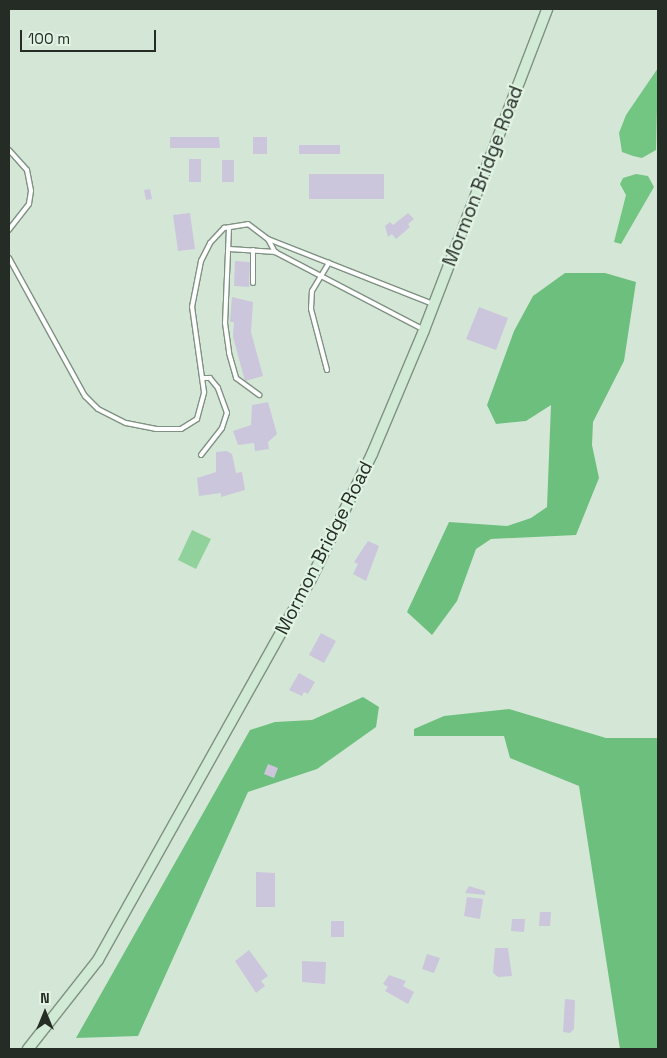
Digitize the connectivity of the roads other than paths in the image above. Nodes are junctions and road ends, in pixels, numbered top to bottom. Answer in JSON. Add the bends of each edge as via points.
{"nodes":[{"id":1,"x":547,"y":9,"type":"edge"},
{"id":2,"x":9,"y":150,"type":"edge"},
{"id":3,"x":229,"y":228,"type":"junction"},
{"id":4,"x":9,"y":230,"type":"edge"},
{"id":5,"x":268,"y":238,"type":"junction"},
{"id":6,"x":229,"y":249,"type":"junction"},
{"id":7,"x":252,"y":250,"type":"junction"},
{"id":8,"x":277,"y":252,"type":"junction"},
{"id":9,"x":9,"y":258,"type":"edge"},
{"id":10,"x":329,"y":263,"type":"junction"},
{"id":11,"x":320,"y":275,"type":"junction"},
{"id":12,"x":253,"y":283,"type":"dead end"},
{"id":13,"x":434,"y":304,"type":"junction"},
{"id":14,"x":424,"y":330,"type":"junction"},
{"id":15,"x":327,"y":370,"type":"dead end"},
{"id":16,"x":203,"y":378,"type":"junction"},
{"id":17,"x":259,"y":395,"type":"dead end"},
{"id":18,"x":201,"y":455,"type":"dead end"},
{"id":19,"x":28,"y":1049,"type":"edge"}],
"edges":[{"from":1,"to":13,"type":"main road","name":"Mormon Bridge Road"},
{"from":2,"to":4,"type":"lane","via":[[27,170],[31,191],[29,204]]},
{"from":3,"to":5,"type":"lane","via":[[248,224]]},
{"from":3,"to":6,"type":"lane"},
{"from":3,"to":16,"type":"lane","via":[[210,243],[205,252],[192,307]]},
{"from":5,"to":8,"type":"lane"},
{"from":5,"to":10,"type":"lane"},
{"from":6,"to":7,"type":"lane"},
{"from":6,"to":17,"type":"lane","via":[[225,323],[229,353],[236,378]]},
{"from":7,"to":8,"type":"lane"},
{"from":7,"to":12,"type":"lane"},
{"from":8,"to":11,"type":"lane"},
{"from":9,"to":16,"type":"lane","via":[[73,378],[98,409],[126,423],[156,430],[181,429],[197,419],[204,392]]},
{"from":10,"to":11,"type":"lane"},
{"from":10,"to":13,"type":"lane"},
{"from":11,"to":14,"type":"lane"},
{"from":11,"to":15,"type":"lane","via":[[312,291],[311,309]]},
{"from":13,"to":14,"type":"main road","name":"Mormon Bridge Road"},
{"from":14,"to":19,"type":"main road","name":"Mormon Bridge Road","via":[[372,454],[311,579],[98,960]]},
{"from":16,"to":18,"type":"lane","via":[[210,378],[218,388],[227,413],[222,428]]}]}
